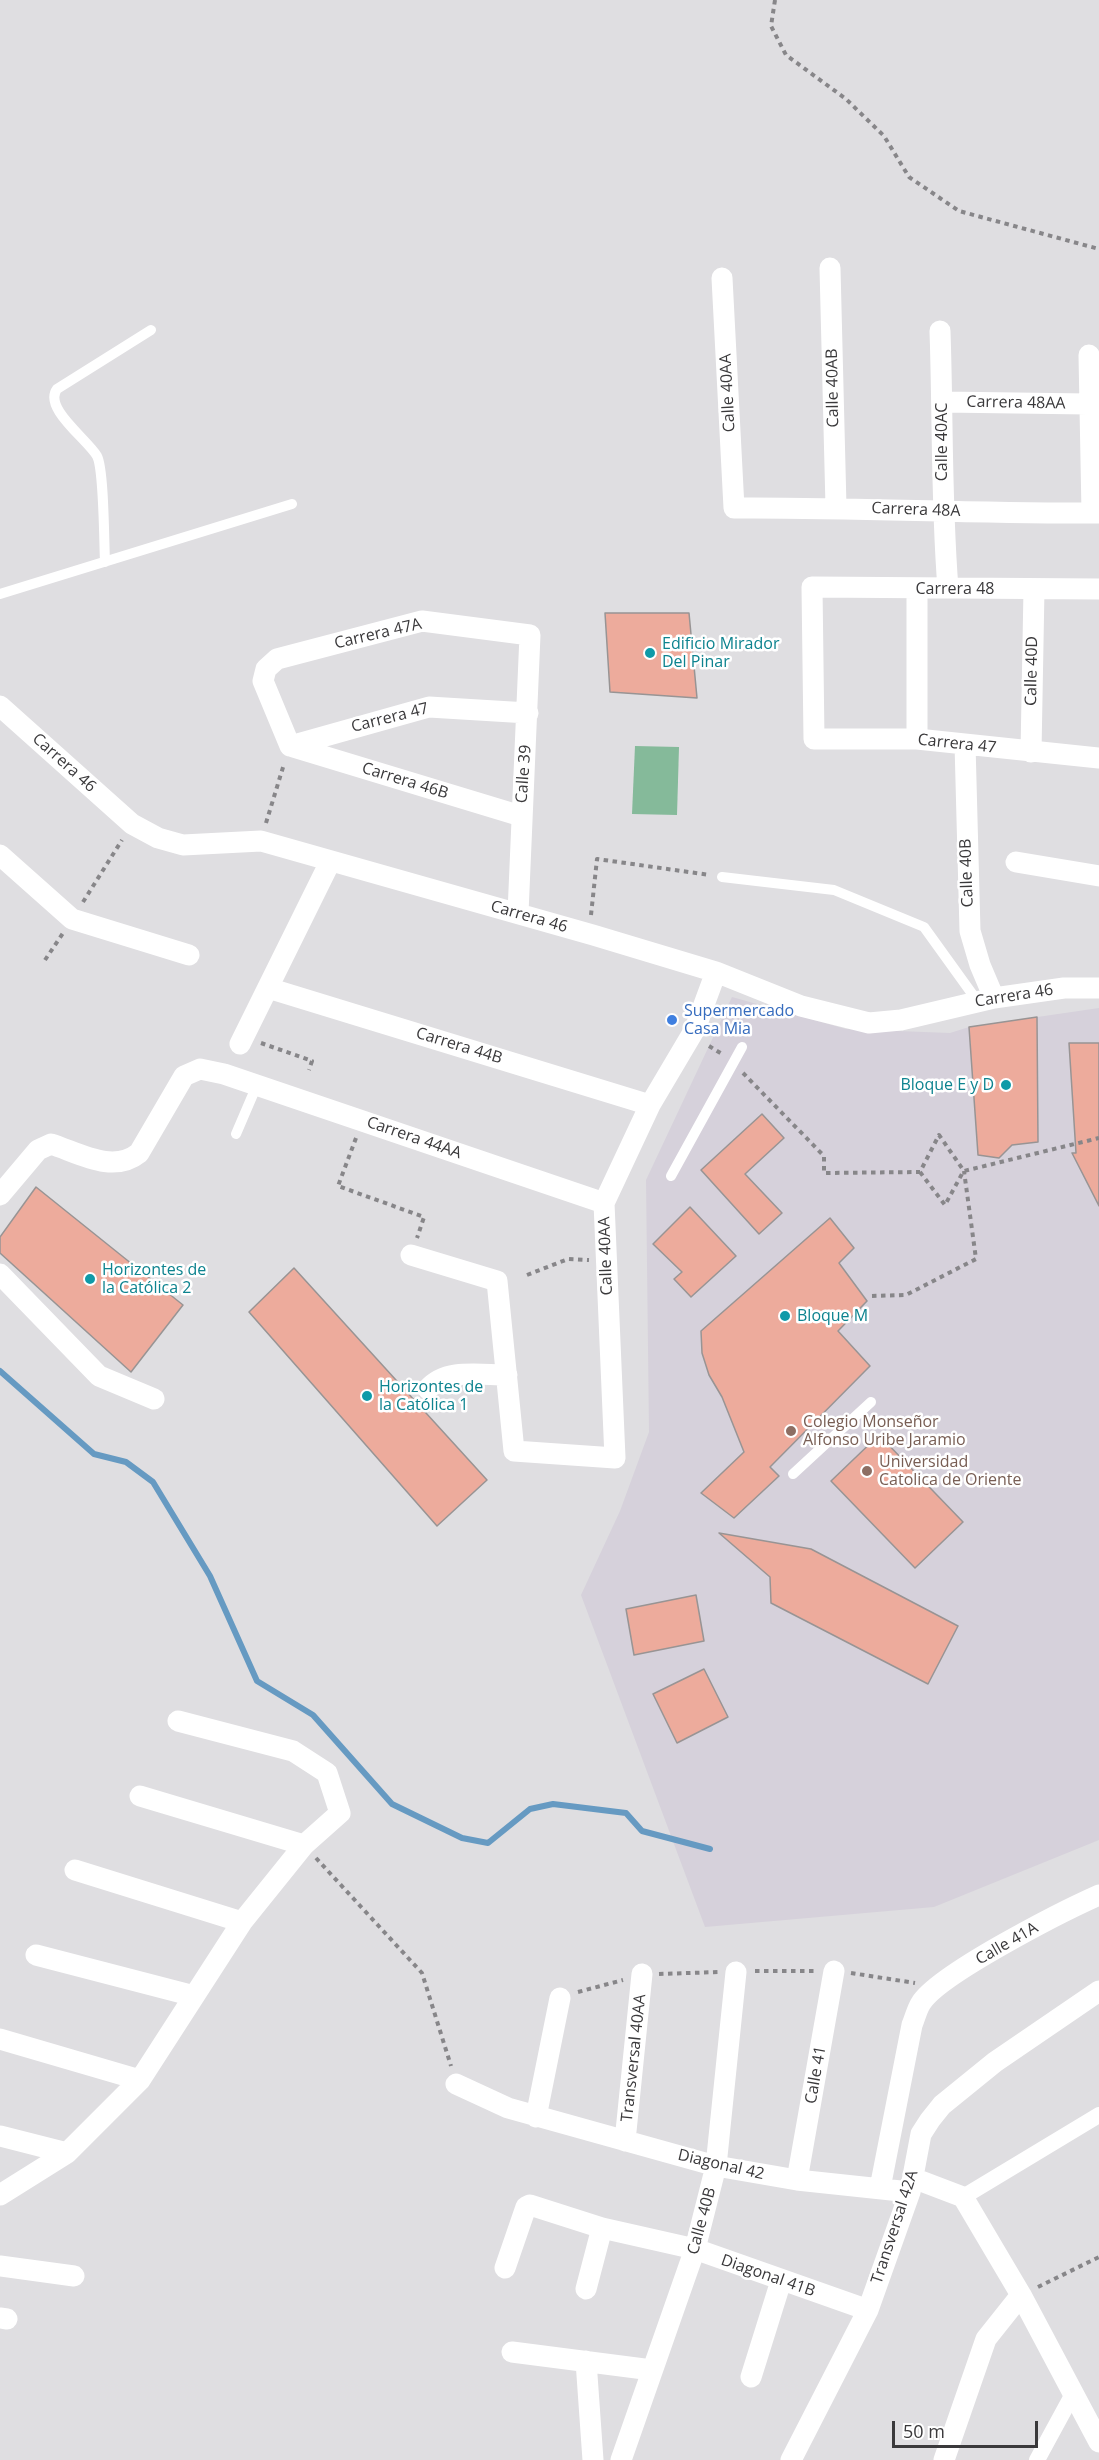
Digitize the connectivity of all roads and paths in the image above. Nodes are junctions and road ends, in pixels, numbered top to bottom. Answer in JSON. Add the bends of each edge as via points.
{"nodes":[{"id":1,"x":774,"y":0,"type":"edge"},
{"id":2,"x":1099,"y":249,"type":"edge"},
{"id":3,"x":830,"y":268,"type":"dead end"},
{"id":4,"x":722,"y":278,"type":"dead end"},
{"id":5,"x":151,"y":330,"type":"dead end"},
{"id":6,"x":940,"y":331,"type":"dead end"},
{"id":7,"x":1089,"y":355,"type":"dead end"},
{"id":8,"x":943,"y":402,"type":"junction"},
{"id":9,"x":1088,"y":404,"type":"junction"},
{"id":10,"x":292,"y":504,"type":"dead end"},
{"id":11,"x":836,"y":507,"type":"junction"},
{"id":12,"x":734,"y":508,"type":"joint"},
{"id":13,"x":942,"y":512,"type":"junction"},
{"id":14,"x":1095,"y":513,"type":"edge"},
{"id":15,"x":105,"y":562,"type":"junction"},
{"id":16,"x":948,"y":588,"type":"junction"},
{"id":17,"x":917,"y":589,"type":"junction"},
{"id":18,"x":1099,"y":589,"type":"edge"},
{"id":19,"x":1034,"y":590,"type":"junction"},
{"id":20,"x":0,"y":594,"type":"edge"},
{"id":21,"x":530,"y":635,"type":"joint"},
{"id":22,"x":0,"y":706,"type":"edge"},
{"id":23,"x":528,"y":713,"type":"junction"},
{"id":24,"x":814,"y":739,"type":"joint"},
{"id":25,"x":917,"y":740,"type":"junction"},
{"id":26,"x":964,"y":744,"type":"junction"},
{"id":27,"x":290,"y":746,"type":"junction"},
{"id":28,"x":1031,"y":752,"type":"junction"},
{"id":29,"x":1099,"y":758,"type":"edge"},
{"id":30,"x":521,"y":816,"type":"junction"},
{"id":31,"x":132,"y":824,"type":"junction"},
{"id":32,"x":261,"y":841,"type":"junction"},
{"id":33,"x":0,"y":855,"type":"edge"},
{"id":34,"x":330,"y":862,"type":"junction"},
{"id":35,"x":1016,"y":862,"type":"dead end"},
{"id":36,"x":1099,"y":876,"type":"edge"},
{"id":37,"x":722,"y":877,"type":"joint"},
{"id":38,"x":518,"y":913,"type":"junction"},
{"id":39,"x":72,"y":919,"type":"junction"},
{"id":40,"x":588,"y":934,"type":"junction"},
{"id":41,"x":189,"y":955,"type":"dead end"},
{"id":42,"x":45,"y":960,"type":"dead end"},
{"id":43,"x":716,"y":972,"type":"junction"},
{"id":44,"x":268,"y":988,"type":"junction"},
{"id":45,"x":1099,"y":988,"type":"edge"},
{"id":46,"x":986,"y":1000,"type":"junction"},
{"id":47,"x":242,"y":1040,"type":"joint"},
{"id":48,"x":709,"y":1046,"type":"dead end"},
{"id":49,"x":742,"y":1047,"type":"dead end"},
{"id":50,"x":733,"y":1062,"type":"junction"},
{"id":51,"x":309,"y":1070,"type":"dead end"},
{"id":52,"x":257,"y":1085,"type":"junction"},
{"id":53,"x":650,"y":1105,"type":"junction"},
{"id":54,"x":362,"y":1121,"type":"junction"},
{"id":55,"x":236,"y":1134,"type":"dead end"},
{"id":56,"x":1099,"y":1138,"type":"edge"},
{"id":57,"x":964,"y":1171,"type":"junction"},
{"id":58,"x":920,"y":1172,"type":"junction"},
{"id":59,"x":671,"y":1176,"type":"dead end"},
{"id":60,"x":0,"y":1194,"type":"edge"},
{"id":61,"x":604,"y":1203,"type":"junction"},
{"id":62,"x":411,"y":1256,"type":"joint"},
{"id":63,"x":606,"y":1262,"type":"junction"},
{"id":64,"x":0,"y":1274,"type":"edge"},
{"id":65,"x":527,"y":1275,"type":"dead end"},
{"id":66,"x":872,"y":1296,"type":"dead end"},
{"id":67,"x":507,"y":1375,"type":"junction"},
{"id":68,"x":428,"y":1389,"type":"dead end"},
{"id":69,"x":154,"y":1399,"type":"dead end"},
{"id":70,"x":871,"y":1401,"type":"dead end"},
{"id":71,"x":793,"y":1474,"type":"dead end"},
{"id":72,"x":178,"y":1721,"type":"dead end"},
{"id":73,"x":140,"y":1797,"type":"dead end"},
{"id":74,"x":304,"y":1845,"type":"junction"},
{"id":75,"x":75,"y":1870,"type":"dead end"},
{"id":76,"x":1099,"y":1895,"type":"edge"},
{"id":77,"x":242,"y":1922,"type":"junction"},
{"id":78,"x":36,"y":1955,"type":"dead end"},
{"id":79,"x":834,"y":1971,"type":"dead end"},
{"id":80,"x":736,"y":1972,"type":"dead end"},
{"id":81,"x":642,"y":1974,"type":"dead end"},
{"id":82,"x":1099,"y":1991,"type":"edge"},
{"id":83,"x":194,"y":1996,"type":"junction"},
{"id":84,"x":560,"y":1998,"type":"dead end"},
{"id":85,"x":921,"y":2003,"type":"joint"},
{"id":86,"x":0,"y":2039,"type":"edge"},
{"id":87,"x":140,"y":2080,"type":"junction"},
{"id":88,"x":456,"y":2084,"type":"joint"},
{"id":89,"x":1099,"y":2115,"type":"edge"},
{"id":90,"x":536,"y":2116,"type":"junction"},
{"id":91,"x":0,"y":2136,"type":"edge"},
{"id":92,"x":625,"y":2141,"type":"junction"},
{"id":93,"x":67,"y":2153,"type":"junction"},
{"id":94,"x":716,"y":2166,"type":"junction"},
{"id":95,"x":797,"y":2180,"type":"junction"},
{"id":96,"x":912,"y":2185,"type":"junction"},
{"id":97,"x":880,"y":2188,"type":"junction"},
{"id":98,"x":0,"y":2195,"type":"edge"},
{"id":99,"x":963,"y":2196,"type":"junction"},
{"id":100,"x":602,"y":2228,"type":"junction"},
{"id":101,"x":695,"y":2249,"type":"junction"},
{"id":102,"x":1099,"y":2257,"type":"edge"},
{"id":103,"x":0,"y":2266,"type":"edge"},
{"id":104,"x":505,"y":2268,"type":"dead end"},
{"id":105,"x":74,"y":2276,"type":"dead end"},
{"id":106,"x":781,"y":2281,"type":"junction"},
{"id":107,"x":586,"y":2289,"type":"dead end"},
{"id":108,"x":1022,"y":2295,"type":"junction"},
{"id":109,"x":868,"y":2310,"type":"junction"},
{"id":110,"x":512,"y":2352,"type":"dead end"},
{"id":111,"x":586,"y":2361,"type":"junction"},
{"id":112,"x":652,"y":2370,"type":"junction"},
{"id":113,"x":751,"y":2377,"type":"dead end"},
{"id":114,"x":1074,"y":2392,"type":"junction"},
{"id":115,"x":1099,"y":2442,"type":"edge"},
{"id":116,"x":593,"y":2460,"type":"edge"},
{"id":117,"x":621,"y":2460,"type":"edge"},
{"id":118,"x":791,"y":2460,"type":"edge"},
{"id":119,"x":944,"y":2460,"type":"edge"},
{"id":120,"x":1037,"y":2460,"type":"edge"}],
"edges":[{"from":1,"to":2,"type":"path","via":[[771,26],[786,55],[854,106],[884,136],[909,177],[959,211]]},
{"from":3,"to":11,"type":"street","name":"Calle 40AB"},
{"from":4,"to":12,"type":"street","name":"Calle 40AA"},
{"from":5,"to":15,"type":"lane","via":[[53,394],[54,406],[99,460]]},
{"from":6,"to":8,"type":"street","name":"Calle 40AC"},
{"from":7,"to":9,"type":"street"},
{"from":8,"to":9,"type":"street","name":"Carrera 48AA"},
{"from":8,"to":13,"type":"street","name":"Calle 40AC"},
{"from":9,"to":14,"type":"street"},
{"from":10,"to":15,"type":"lane"},
{"from":11,"to":12,"type":"street","name":"Carrera 48A"},
{"from":11,"to":13,"type":"street","name":"Carrera 48A"},
{"from":13,"to":14,"type":"street","name":"Carrera 48A"},
{"from":13,"to":16,"type":"street","name":"Calle 40AC"},
{"from":15,"to":20,"type":"lane"},
{"from":16,"to":17,"type":"street","name":"Carrera 48"},
{"from":16,"to":19,"type":"street","name":"Carrera 48"},
{"from":17,"to":24,"type":"street","name":"Carrera 48","via":[[812,588]]},
{"from":17,"to":25,"type":"street"},
{"from":18,"to":19,"type":"street","name":"Carrera 48"},
{"from":19,"to":28,"type":"street","name":"Calle 40D"},
{"from":21,"to":23,"type":"street","name":"Calle 39"},
{"from":21,"to":27,"type":"street","name":"Carrera 47A","via":[[422,621],[277,659],[266,669],[263,681]]},
{"from":22,"to":31,"type":"street","name":"Carrera 46"},
{"from":23,"to":27,"type":"street","name":"Carrera 47","via":[[429,706]]},
{"from":23,"to":30,"type":"street","name":"Calle 39"},
{"from":24,"to":25,"type":"street","name":"Carrera 47"},
{"from":25,"to":26,"type":"street","name":"Carrera 47"},
{"from":26,"to":28,"type":"street","name":"Carrera 47"},
{"from":26,"to":46,"type":"street","name":"Calle 40B","via":[[970,931]]},
{"from":27,"to":30,"type":"street","name":"Carrera 46B"},
{"from":27,"to":32,"type":"path"},
{"from":28,"to":29,"type":"street","name":"Carrera 47"},
{"from":30,"to":38,"type":"street","name":"Calle 39"},
{"from":31,"to":32,"type":"street","name":"Carrera 46","via":[[158,838],[183,845]]},
{"from":31,"to":39,"type":"path"},
{"from":32,"to":34,"type":"street","name":"Carrera 46"},
{"from":33,"to":39,"type":"street"},
{"from":34,"to":38,"type":"street","name":"Carrera 46"},
{"from":34,"to":44,"type":"street"},
{"from":35,"to":36,"type":"street"},
{"from":37,"to":40,"type":"path","via":[[597,859]]},
{"from":37,"to":46,"type":"lane","via":[[834,890],[924,927]]},
{"from":38,"to":40,"type":"street","name":"Carrera 46"},
{"from":39,"to":41,"type":"street"},
{"from":39,"to":42,"type":"path"},
{"from":40,"to":43,"type":"street","name":"Carrera 46"},
{"from":43,"to":46,"type":"street","name":"Carrera 46","via":[[801,1006],[869,1023],[901,1020]]},
{"from":43,"to":53,"type":"street","name":"Calle 40AA","via":[[695,1029]]},
{"from":44,"to":47,"type":"street"},
{"from":44,"to":53,"type":"street","name":"Carrera 44B"},
{"from":45,"to":46,"type":"street","name":"Carrera 46","via":[[1064,988]]},
{"from":47,"to":51,"type":"path","via":[[312,1061]]},
{"from":48,"to":50,"type":"path"},
{"from":49,"to":50,"type":"lane"},
{"from":50,"to":58,"type":"path","via":[[824,1156],[824,1173]]},
{"from":50,"to":59,"type":"lane"},
{"from":52,"to":54,"type":"street","name":"Carrera 44AA"},
{"from":52,"to":55,"type":"lane"},
{"from":52,"to":60,"type":"street","name":"Carrera 44AA","via":[[200,1069],[184,1076],[139,1153],[131,1159],[108,1163],[51,1144],[38,1150]]},
{"from":53,"to":61,"type":"street","name":"Calle 40AA"},
{"from":54,"to":61,"type":"street","name":"Carrera 44AA"},
{"from":54,"to":62,"type":"path","via":[[338,1186],[424,1217]]},
{"from":56,"to":57,"type":"path"},
{"from":57,"to":58,"type":"path","via":[[945,1205]]},
{"from":57,"to":58,"type":"path","via":[[939,1135]]},
{"from":57,"to":66,"type":"path","via":[[976,1259],[906,1295]]},
{"from":61,"to":63,"type":"street","name":"Calle 40AA"},
{"from":62,"to":67,"type":"street","via":[[497,1281]]},
{"from":63,"to":65,"type":"path","via":[[568,1259]]},
{"from":63,"to":67,"type":"street","name":"Calle 40AA","via":[[615,1458],[514,1451]]},
{"from":64,"to":69,"type":"street","via":[[99,1376]]},
{"from":67,"to":68,"type":"street","via":[[446,1375]]},
{"from":70,"to":71,"type":"lane"},
{"from":72,"to":74,"type":"street","via":[[293,1751],[327,1773],[340,1813]]},
{"from":73,"to":74,"type":"street"},
{"from":74,"to":77,"type":"street"},
{"from":74,"to":88,"type":"path","via":[[422,1973]]},
{"from":75,"to":77,"type":"street"},
{"from":76,"to":85,"type":"street","name":"Calle 41A","via":[[957,1972]]},
{"from":77,"to":83,"type":"street"},
{"from":78,"to":83,"type":"street"},
{"from":79,"to":95,"type":"street","name":"Calle 41"},
{"from":80,"to":94,"type":"street","name":"Calle 40B"},
{"from":81,"to":92,"type":"street","name":"Transversal 40AA"},
{"from":82,"to":96,"type":"street","name":"Transversal 42A","via":[[994,2062],[942,2105],[921,2133]]},
{"from":83,"to":87,"type":"street"},
{"from":84,"to":90,"type":"street"},
{"from":85,"to":97,"type":"street","name":"Transversal 42A","via":[[912,2025]]},
{"from":86,"to":87,"type":"street"},
{"from":87,"to":93,"type":"street"},
{"from":88,"to":90,"type":"street","name":"Diagonal 42"},
{"from":89,"to":99,"type":"street"},
{"from":90,"to":92,"type":"street","name":"Diagonal 42"},
{"from":91,"to":93,"type":"street"},
{"from":92,"to":94,"type":"street","name":"Diagonal 42"},
{"from":93,"to":98,"type":"street"},
{"from":94,"to":95,"type":"street","name":"Diagonal 42"},
{"from":94,"to":101,"type":"street","name":"Calle 40B"},
{"from":95,"to":97,"type":"street","name":"Diagonal 42"},
{"from":96,"to":97,"type":"street","name":"Diagonal 42"},
{"from":96,"to":99,"type":"street","name":"Diagonal 42"},
{"from":96,"to":109,"type":"street","name":"Transversal 42A"},
{"from":99,"to":108,"type":"street"},
{"from":100,"to":101,"type":"street","name":"Diagonal 41B"},
{"from":100,"to":104,"type":"street","name":"Diagonal 41B","via":[[526,2206]]},
{"from":100,"to":107,"type":"street"},
{"from":101,"to":106,"type":"street","name":"Diagonal 41B"},
{"from":101,"to":112,"type":"street","name":"Calle 40B"},
{"from":102,"to":108,"type":"path"},
{"from":103,"to":105,"type":"street"},
{"from":106,"to":109,"type":"street","name":"Diagonal 41B"},
{"from":106,"to":113,"type":"street"},
{"from":108,"to":114,"type":"street"},
{"from":108,"to":119,"type":"street","via":[[986,2338]]},
{"from":109,"to":118,"type":"street","name":"Transversal 42A"},
{"from":110,"to":111,"type":"street"},
{"from":111,"to":112,"type":"street"},
{"from":111,"to":116,"type":"street"},
{"from":112,"to":117,"type":"street","name":"Calle 40B"},
{"from":114,"to":115,"type":"street"},
{"from":114,"to":120,"type":"street"}]}
